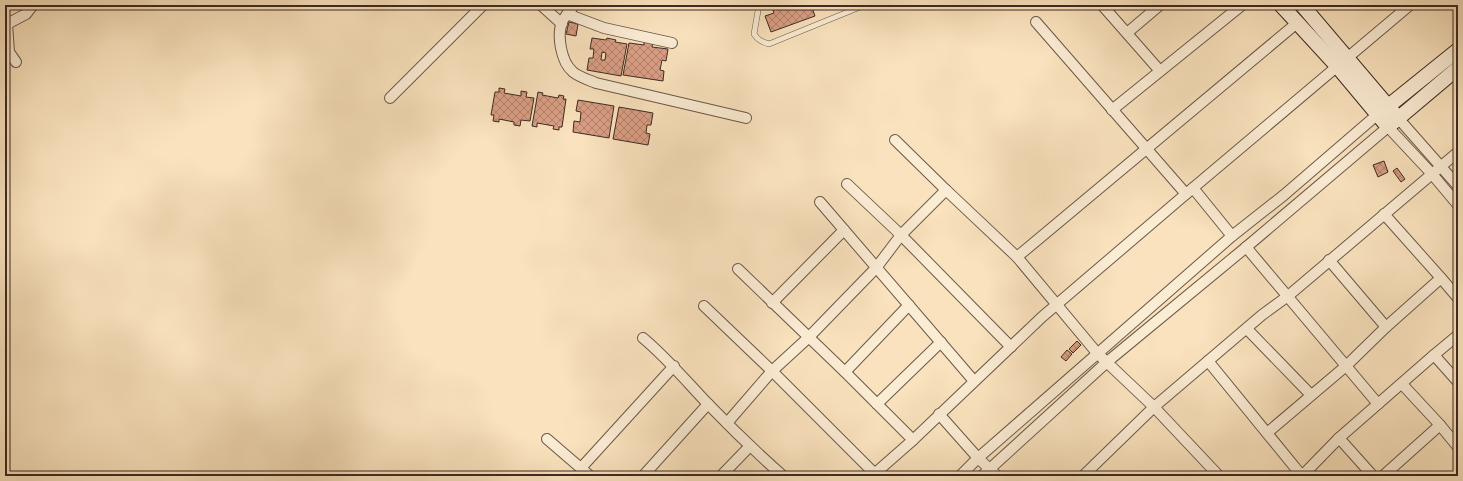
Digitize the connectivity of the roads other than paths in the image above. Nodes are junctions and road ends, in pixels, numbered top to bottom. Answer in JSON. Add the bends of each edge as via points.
{"nodes":[{"id":1,"x":33,"y":5,"type":"edge"},
{"id":2,"x":483,"y":5,"type":"edge"},
{"id":3,"x":541,"y":5,"type":"edge"},
{"id":4,"x":574,"y":5,"type":"edge"},
{"id":5,"x":759,"y":5,"type":"edge"},
{"id":6,"x":865,"y":5,"type":"edge"},
{"id":7,"x":1102,"y":5,"type":"edge"},
{"id":8,"x":1160,"y":5,"type":"edge"},
{"id":9,"x":1242,"y":5,"type":"edge"},
{"id":10,"x":1281,"y":5,"type":"edge"},
{"id":11,"x":1302,"y":5,"type":"edge"},
{"id":12,"x":1410,"y":5,"type":"edge"},
{"id":13,"x":567,"y":14,"type":"junction"},
{"id":14,"x":1036,"y":22,"type":"dead end"},
{"id":15,"x":1297,"y":23,"type":"junction"},
{"id":16,"x":562,"y":24,"type":"junction"},
{"id":17,"x":1127,"y":34,"type":"junction"},
{"id":18,"x":672,"y":43,"type":"dead end"},
{"id":19,"x":1458,"y":50,"type":"edge"},
{"id":20,"x":16,"y":62,"type":"dead end"},
{"id":21,"x":1342,"y":62,"type":"junction"},
{"id":22,"x":1458,"y":68,"type":"edge"},
{"id":23,"x":1160,"y":72,"type":"junction"},
{"id":24,"x":390,"y":98,"type":"dead end"},
{"id":25,"x":1112,"y":110,"type":"junction"},
{"id":26,"x":1383,"y":110,"type":"junction"},
{"id":27,"x":746,"y":118,"type":"dead end"},
{"id":28,"x":1393,"y":122,"type":"junction"},
{"id":29,"x":895,"y":140,"type":"dead end"},
{"id":30,"x":1145,"y":149,"type":"junction"},
{"id":31,"x":1458,"y":152,"type":"edge"},
{"id":32,"x":1441,"y":167,"type":"junction"},
{"id":33,"x":1432,"y":174,"type":"junction"},
{"id":34,"x":847,"y":184,"type":"dead end"},
{"id":35,"x":1458,"y":186,"type":"edge"},
{"id":36,"x":946,"y":190,"type":"junction"},
{"id":37,"x":1190,"y":191,"type":"junction"},
{"id":38,"x":820,"y":202,"type":"dead end"},
{"id":39,"x":1458,"y":205,"type":"edge"},
{"id":40,"x":1384,"y":214,"type":"junction"},
{"id":41,"x":844,"y":230,"type":"junction"},
{"id":42,"x":901,"y":235,"type":"junction"},
{"id":43,"x":1232,"y":236,"type":"junction"},
{"id":44,"x":1246,"y":247,"type":"junction"},
{"id":45,"x":1017,"y":257,"type":"junction"},
{"id":46,"x":1329,"y":260,"type":"junction"},
{"id":47,"x":876,"y":268,"type":"junction"},
{"id":48,"x":738,"y":269,"type":"dead end"},
{"id":49,"x":1441,"y":278,"type":"junction"},
{"id":50,"x":1288,"y":296,"type":"junction"},
{"id":51,"x":1458,"y":298,"type":"edge"},
{"id":52,"x":772,"y":303,"type":"junction"},
{"id":53,"x":1057,"y":304,"type":"junction"},
{"id":54,"x":909,"y":305,"type":"junction"},
{"id":55,"x":704,"y":306,"type":"dead end"},
{"id":56,"x":1386,"y":327,"type":"junction"},
{"id":57,"x":1247,"y":329,"type":"junction"},
{"id":58,"x":1458,"y":335,"type":"edge"},
{"id":59,"x":643,"y":338,"type":"dead end"},
{"id":60,"x":808,"y":338,"type":"junction"},
{"id":61,"x":941,"y":342,"type":"junction"},
{"id":62,"x":1011,"y":347,"type":"junction"},
{"id":63,"x":1097,"y":353,"type":"junction"},
{"id":64,"x":1434,"y":355,"type":"junction"},
{"id":65,"x":1208,"y":361,"type":"junction"},
{"id":66,"x":1107,"y":362,"type":"junction"},
{"id":67,"x":674,"y":366,"type":"junction"},
{"id":68,"x":1346,"y":366,"type":"junction"},
{"id":69,"x":772,"y":371,"type":"junction"},
{"id":70,"x":845,"y":372,"type":"junction"},
{"id":71,"x":974,"y":381,"type":"junction"},
{"id":72,"x":1458,"y":382,"type":"edge"},
{"id":73,"x":1402,"y":384,"type":"junction"},
{"id":74,"x":1311,"y":396,"type":"junction"},
{"id":75,"x":708,"y":404,"type":"junction"},
{"id":76,"x":877,"y":404,"type":"junction"},
{"id":77,"x":1378,"y":404,"type":"junction"},
{"id":78,"x":1154,"y":407,"type":"junction"},
{"id":79,"x":939,"y":414,"type":"junction"},
{"id":80,"x":727,"y":423,"type":"junction"},
{"id":81,"x":1440,"y":425,"type":"junction"},
{"id":82,"x":1267,"y":433,"type":"junction"},
{"id":83,"x":1339,"y":438,"type":"junction"},
{"id":84,"x":547,"y":439,"type":"dead end"},
{"id":85,"x":913,"y":440,"type":"junction"},
{"id":86,"x":750,"y":446,"type":"junction"},
{"id":87,"x":1458,"y":447,"type":"edge"},
{"id":88,"x":978,"y":458,"type":"junction"},
{"id":89,"x":581,"y":468,"type":"junction"},
{"id":90,"x":989,"y":468,"type":"junction"},
{"id":91,"x":724,"y":475,"type":"edge"},
{"id":92,"x":874,"y":475,"type":"edge"},
{"id":93,"x":590,"y":476,"type":"edge"},
{"id":94,"x":643,"y":476,"type":"edge"},
{"id":95,"x":783,"y":476,"type":"edge"},
{"id":96,"x":960,"y":476,"type":"edge"},
{"id":97,"x":982,"y":476,"type":"edge"},
{"id":98,"x":997,"y":476,"type":"edge"},
{"id":99,"x":1083,"y":476,"type":"edge"},
{"id":100,"x":1218,"y":476,"type":"edge"},
{"id":101,"x":1302,"y":476,"type":"edge"},
{"id":102,"x":1373,"y":476,"type":"edge"},
{"id":103,"x":1383,"y":476,"type":"edge"}],
"edges":[{"from":1,"to":20,"type":"street","via":[[26,14],[6,24],[9,52]]},
{"from":2,"to":24,"type":"street"},
{"from":3,"to":16,"type":"street"},
{"from":4,"to":13,"type":"street"},
{"from":5,"to":6,"type":"lane","via":[[754,34],[758,40],[769,44]]},
{"from":7,"to":17,"type":"street"},
{"from":8,"to":17,"type":"street"},
{"from":9,"to":23,"type":"street"},
{"from":10,"to":15,"type":"street"},
{"from":11,"to":21,"type":"street"},
{"from":12,"to":21,"type":"street"},
{"from":13,"to":16,"type":"street"},
{"from":13,"to":18,"type":"street","via":[[604,28]]},
{"from":14,"to":25,"type":"street"},
{"from":15,"to":21,"type":"street"},
{"from":15,"to":30,"type":"street"},
{"from":16,"to":27,"type":"street","via":[[560,43],[568,66],[574,73],[596,83]]},
{"from":17,"to":23,"type":"street"},
{"from":19,"to":26,"type":"street"},
{"from":21,"to":26,"type":"street"},
{"from":21,"to":37,"type":"street"},
{"from":22,"to":28,"type":"street"},
{"from":23,"to":25,"type":"street"},
{"from":25,"to":30,"type":"street"},
{"from":26,"to":28,"type":"street"},
{"from":26,"to":43,"type":"street"},
{"from":28,"to":32,"type":"street"},
{"from":28,"to":33,"type":"street"},
{"from":28,"to":44,"type":"street"},
{"from":29,"to":36,"type":"street"},
{"from":30,"to":37,"type":"street"},
{"from":30,"to":45,"type":"street"},
{"from":31,"to":32,"type":"street"},
{"from":32,"to":33,"type":"street"},
{"from":32,"to":35,"type":"street"},
{"from":33,"to":39,"type":"street"},
{"from":33,"to":40,"type":"street"},
{"from":34,"to":42,"type":"street"},
{"from":36,"to":42,"type":"street"},
{"from":36,"to":45,"type":"street"},
{"from":37,"to":43,"type":"street"},
{"from":37,"to":53,"type":"street"},
{"from":38,"to":41,"type":"street"},
{"from":40,"to":46,"type":"street"},
{"from":40,"to":49,"type":"street"},
{"from":41,"to":47,"type":"street"},
{"from":41,"to":52,"type":"street"},
{"from":42,"to":47,"type":"street"},
{"from":42,"to":62,"type":"street"},
{"from":43,"to":63,"type":"street"},
{"from":44,"to":50,"type":"street"},
{"from":44,"to":66,"type":"street"},
{"from":45,"to":53,"type":"street"},
{"from":46,"to":50,"type":"street"},
{"from":46,"to":56,"type":"street"},
{"from":47,"to":54,"type":"street"},
{"from":47,"to":60,"type":"street"},
{"from":48,"to":52,"type":"street"},
{"from":49,"to":51,"type":"street"},
{"from":49,"to":56,"type":"street"},
{"from":50,"to":57,"type":"street"},
{"from":50,"to":68,"type":"street"},
{"from":52,"to":60,"type":"street"},
{"from":53,"to":62,"type":"street"},
{"from":53,"to":63,"type":"street"},
{"from":54,"to":61,"type":"street"},
{"from":54,"to":70,"type":"street"},
{"from":55,"to":69,"type":"street"},
{"from":56,"to":68,"type":"street"},
{"from":57,"to":65,"type":"street"},
{"from":57,"to":74,"type":"street"},
{"from":58,"to":64,"type":"street"},
{"from":59,"to":67,"type":"street"},
{"from":60,"to":69,"type":"street"},
{"from":60,"to":70,"type":"street"},
{"from":61,"to":71,"type":"street"},
{"from":61,"to":76,"type":"street"},
{"from":62,"to":71,"type":"street"},
{"from":63,"to":66,"type":"street"},
{"from":63,"to":88,"type":"street"},
{"from":64,"to":72,"type":"street"},
{"from":64,"to":73,"type":"street"},
{"from":65,"to":78,"type":"street"},
{"from":65,"to":82,"type":"street"},
{"from":66,"to":78,"type":"street"},
{"from":66,"to":90,"type":"street"},
{"from":67,"to":75,"type":"street"},
{"from":67,"to":89,"type":"street"},
{"from":68,"to":74,"type":"street"},
{"from":68,"to":77,"type":"street"},
{"from":69,"to":80,"type":"street"},
{"from":69,"to":92,"type":"street"},
{"from":70,"to":76,"type":"street"},
{"from":71,"to":79,"type":"street"},
{"from":73,"to":77,"type":"street"},
{"from":73,"to":81,"type":"street"},
{"from":74,"to":82,"type":"street"},
{"from":75,"to":80,"type":"street"},
{"from":75,"to":94,"type":"street"},
{"from":76,"to":85,"type":"street"},
{"from":77,"to":83,"type":"street"},
{"from":78,"to":99,"type":"street"},
{"from":78,"to":100,"type":"street"},
{"from":79,"to":85,"type":"street"},
{"from":79,"to":88,"type":"street"},
{"from":80,"to":86,"type":"street"},
{"from":81,"to":87,"type":"street"},
{"from":81,"to":103,"type":"street"},
{"from":82,"to":101,"type":"street"},
{"from":83,"to":101,"type":"street"},
{"from":83,"to":102,"type":"street"},
{"from":84,"to":89,"type":"street"},
{"from":85,"to":92,"type":"street"},
{"from":86,"to":91,"type":"street"},
{"from":86,"to":95,"type":"street"},
{"from":88,"to":90,"type":"street"},
{"from":88,"to":96,"type":"street"},
{"from":89,"to":93,"type":"street"},
{"from":90,"to":97,"type":"street"},
{"from":90,"to":98,"type":"street"}]}
